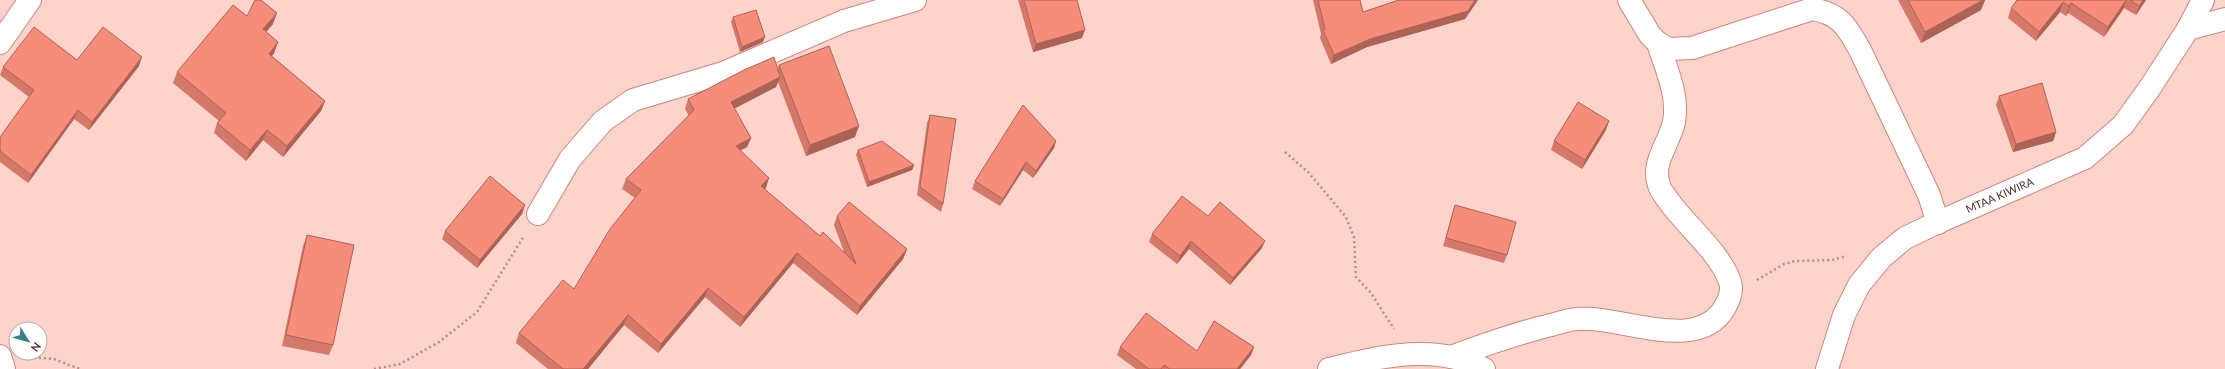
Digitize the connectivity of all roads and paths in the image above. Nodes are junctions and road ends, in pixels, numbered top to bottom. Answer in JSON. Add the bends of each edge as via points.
{"nodes":[{"id":1,"x":30,"y":0,"type":"edge"},
{"id":2,"x":915,"y":0,"type":"edge"},
{"id":3,"x":1629,"y":0,"type":"edge"},
{"id":4,"x":2203,"y":0,"type":"edge"},
{"id":5,"x":2225,"y":19,"type":"edge"},
{"id":6,"x":2188,"y":29,"type":"junction"},
{"id":7,"x":0,"y":43,"type":"edge"},
{"id":8,"x":1658,"y":44,"type":"junction"},
{"id":9,"x":1285,"y":152,"type":"dead end"},
{"id":10,"x":538,"y":214,"type":"joint"},
{"id":11,"x":1938,"y":223,"type":"junction"},
{"id":12,"x":1853,"y":254,"type":"dead end"},
{"id":13,"x":1730,"y":298,"type":"junction"},
{"id":14,"x":1409,"y":354,"type":"junction"},
{"id":15,"x":1451,"y":357,"type":"junction"},
{"id":16,"x":48,"y":359,"type":"edge"},
{"id":17,"x":80,"y":369,"type":"edge"},
{"id":18,"x":374,"y":369,"type":"edge"},
{"id":19,"x":1329,"y":369,"type":"edge"},
{"id":20,"x":1484,"y":369,"type":"edge"},
{"id":21,"x":1827,"y":369,"type":"edge"}],
"edges":[{"from":1,"to":7,"type":"street"},
{"from":2,"to":10,"type":"street","via":[[844,21],[723,73],[633,100],[603,121],[570,159]]},
{"from":3,"to":8,"type":"street"},
{"from":4,"to":6,"type":"street","name":"MTAA KIWIRA"},
{"from":5,"to":6,"type":"street"},
{"from":6,"to":11,"type":"street","name":"MTAA KIWIRA","via":[[2123,125],[2085,158]]},
{"from":8,"to":11,"type":"street","via":[[1669,49],[1692,48],[1812,10],[1826,12],[1837,18],[1847,27],[1860,50],[1929,195]]},
{"from":8,"to":13,"type":"street","via":[[1675,94],[1674,122],[1656,167],[1659,187],[1676,211],[1717,258],[1731,282]]},
{"from":9,"to":14,"type":"path","via":[[1308,172],[1346,217],[1354,237],[1356,277],[1386,314]]},
{"from":10,"to":18,"type":"path","via":[[477,312],[440,342],[400,364]]},
{"from":11,"to":21,"type":"street","name":"MTAA KIWIRA","via":[[1905,238],[1881,258],[1858,285],[1844,315]]},
{"from":12,"to":13,"type":"path","via":[[1832,260],[1795,261],[1784,264]]},
{"from":13,"to":15,"type":"street","via":[[1721,314],[1708,325],[1686,331],[1653,330],[1608,319],[1578,319],[1539,328]]},
{"from":14,"to":15,"type":"street"},
{"from":14,"to":19,"type":"street","via":[[1394,354]]},
{"from":15,"to":20,"type":"street"},
{"from":16,"to":17,"type":"path"}]}
